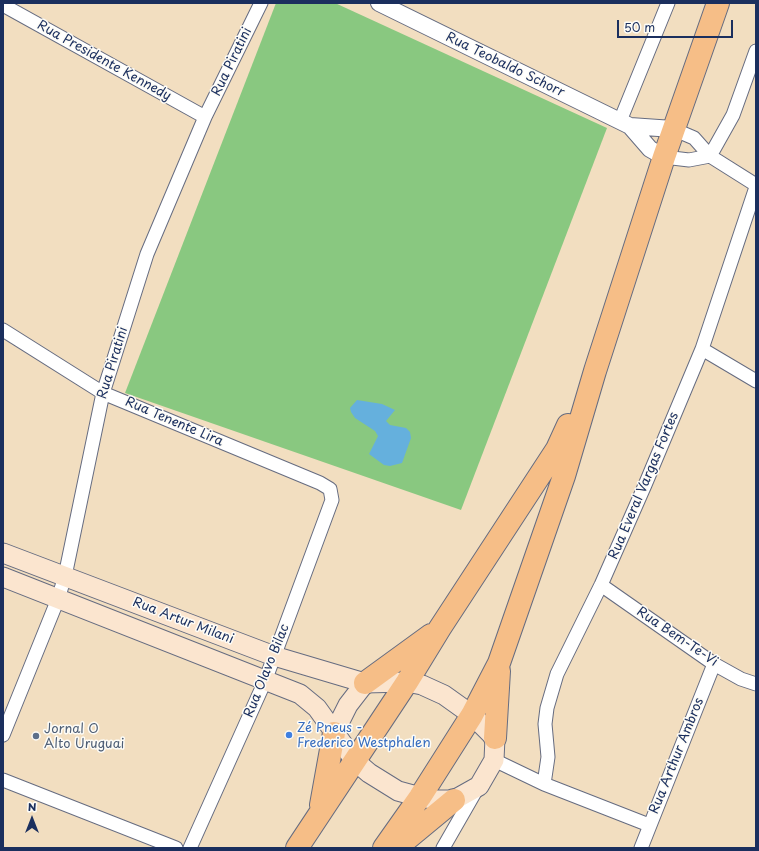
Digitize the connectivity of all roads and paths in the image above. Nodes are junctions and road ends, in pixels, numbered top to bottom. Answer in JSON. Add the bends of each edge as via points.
{"nodes":[{"id":1,"x":261,"y":3,"type":"edge"},
{"id":2,"x":379,"y":3,"type":"edge"},
{"id":3,"x":668,"y":3,"type":"edge"},
{"id":4,"x":718,"y":3,"type":"edge"},
{"id":5,"x":3,"y":4,"type":"edge"},
{"id":6,"x":756,"y":51,"type":"edge"},
{"id":7,"x":205,"y":117,"type":"junction"},
{"id":8,"x":625,"y":124,"type":"junction"},
{"id":9,"x":673,"y":129,"type":"junction"},
{"id":10,"x":710,"y":156,"type":"junction"},
{"id":11,"x":664,"y":157,"type":"junction"},
{"id":12,"x":756,"y":186,"type":"edge"},
{"id":13,"x":3,"y":330,"type":"edge"},
{"id":14,"x":702,"y":349,"type":"junction"},
{"id":15,"x":595,"y":371,"type":"junction"},
{"id":16,"x":756,"y":381,"type":"edge"},
{"id":17,"x":103,"y":393,"type":"junction"},
{"id":18,"x":330,"y":489,"type":"joint"},
{"id":19,"x":3,"y":553,"type":"edge"},
{"id":20,"x":65,"y":576,"type":"junction"},
{"id":21,"x":3,"y":577,"type":"edge"},
{"id":22,"x":601,"y":585,"type":"junction"},
{"id":23,"x":58,"y":599,"type":"junction"},
{"id":24,"x":146,"y":607,"type":"junction"},
{"id":25,"x":440,"y":628,"type":"junction"},
{"id":26,"x":136,"y":630,"type":"junction"},
{"id":27,"x":274,"y":656,"type":"junction"},
{"id":28,"x":499,"y":663,"type":"junction"},
{"id":29,"x":714,"y":664,"type":"junction"},
{"id":30,"x":265,"y":681,"type":"junction"},
{"id":31,"x":407,"y":682,"type":"junction"},
{"id":32,"x":365,"y":683,"type":"junction"},
{"id":33,"x":756,"y":684,"type":"edge"},
{"id":34,"x":472,"y":715,"type":"junction"},
{"id":35,"x":334,"y":733,"type":"junction"},
{"id":36,"x":3,"y":735,"type":"edge"},
{"id":37,"x":495,"y":738,"type":"junction"},
{"id":38,"x":494,"y":760,"type":"junction"},
{"id":39,"x":355,"y":761,"type":"junction"},
{"id":40,"x":3,"y":780,"type":"edge"},
{"id":41,"x":544,"y":784,"type":"junction"},
{"id":42,"x":479,"y":786,"type":"junction"},
{"id":43,"x":420,"y":798,"type":"junction"},
{"id":44,"x":454,"y":800,"type":"junction"},
{"id":45,"x":318,"y":818,"type":"junction"},
{"id":46,"x":649,"y":824,"type":"junction"},
{"id":47,"x":176,"y":848,"type":"edge"},
{"id":48,"x":190,"y":848,"type":"edge"},
{"id":49,"x":297,"y":848,"type":"edge"},
{"id":50,"x":384,"y":848,"type":"edge"},
{"id":51,"x":396,"y":848,"type":"edge"},
{"id":52,"x":444,"y":848,"type":"edge"},
{"id":53,"x":641,"y":848,"type":"edge"}],
"edges":[{"from":1,"to":7,"type":"street","name":"Rua Piratini"},
{"from":2,"to":8,"type":"street","name":"Rua Teobaldo Schorr"},
{"from":3,"to":8,"type":"street"},
{"from":4,"to":9,"type":"highway"},
{"from":5,"to":7,"type":"street","name":"Rua Presidente Kennedy"},
{"from":6,"to":10,"type":"street","via":[[733,115]]},
{"from":7,"to":17,"type":"street","name":"Rua Piratini","via":[[147,254]]},
{"from":8,"to":9,"type":"street","name":"Rua Teobaldo Schorr"},
{"from":8,"to":11,"type":"street","name":"Rua Teobaldo Schorr","via":[[650,149]]},
{"from":9,"to":10,"type":"street","name":"Rua Teobaldo Schorr","via":[[694,138]]},
{"from":9,"to":11,"type":"highway"},
{"from":10,"to":11,"type":"street","name":"Rua Teobaldo Schorr","via":[[689,160]]},
{"from":10,"to":12,"type":"street"},
{"from":11,"to":15,"type":"highway"},
{"from":12,"to":14,"type":"street","name":"Rua Everal Vargas Fortes"},
{"from":13,"to":17,"type":"street","name":"Rua Tenente Lira"},
{"from":14,"to":16,"type":"street"},
{"from":14,"to":22,"type":"street","name":"Rua Everal Vargas Fortes"},
{"from":15,"to":25,"type":"highway","via":[[557,449]]},
{"from":15,"to":28,"type":"highway","via":[[564,476]]},
{"from":17,"to":18,"type":"street","name":"Rua Tenente Lira"},
{"from":17,"to":20,"type":"street","name":"Rua Piratini"},
{"from":18,"to":27,"type":"street","name":"Rua Olavo Bilac","via":[[332,500]]},
{"from":19,"to":20,"type":"main road","name":"Rua Artur Milani"},
{"from":20,"to":23,"type":"street","name":"Rua Piratini"},
{"from":20,"to":24,"type":"main road","name":"Rua Artur Milani"},
{"from":21,"to":23,"type":"main road","name":"Rua Artur Milani"},
{"from":22,"to":29,"type":"street","name":"Rua Bem-Te-Vi"},
{"from":22,"to":41,"type":"street","name":"Rua Everal Vargas Fortes","via":[[557,674],[547,708],[545,724],[548,757]]},
{"from":23,"to":26,"type":"main road","name":"Rua Artur Milani"},
{"from":23,"to":36,"type":"street","name":"Rua Piratini"},
{"from":24,"to":26,"type":"main road"},
{"from":24,"to":27,"type":"main road","name":"Rua Artur Milani"},
{"from":25,"to":31,"type":"highway"},
{"from":25,"to":32,"type":"highway"},
{"from":26,"to":30,"type":"main road","name":"Rua Artur Milani"},
{"from":27,"to":30,"type":"street","name":"Rua Olavo Bilac"},
{"from":27,"to":32,"type":"main road","name":"Rua Artur Milani"},
{"from":28,"to":34,"type":"highway"},
{"from":28,"to":37,"type":"highway"},
{"from":29,"to":33,"type":"street","name":"Rua Bem-Te-Vi"},
{"from":29,"to":46,"type":"street","name":"Rua Arthur Ambros"},
{"from":30,"to":35,"type":"main road","name":"Rua Artur Milani","via":[[300,694],[317,708]]},
{"from":30,"to":48,"type":"street","name":"Rua Olavo Bilac"},
{"from":31,"to":32,"type":"main road","name":"Rua Artur Milani"},
{"from":31,"to":34,"type":"main road","name":"Rua Artur Milani","via":[[422,685],[444,695]]},
{"from":31,"to":39,"type":"highway"},
{"from":32,"to":35,"type":"main road","via":[[348,705]]},
{"from":34,"to":37,"type":"main road","name":"Rua Artur Milani"},
{"from":34,"to":43,"type":"highway"},
{"from":35,"to":39,"type":"main road","name":"Rua Artur Milani"},
{"from":35,"to":45,"type":"highway"},
{"from":37,"to":38,"type":"main road"},
{"from":38,"to":41,"type":"street"},
{"from":38,"to":42,"type":"main road"},
{"from":39,"to":43,"type":"main road","name":"Rua Artur Milani","via":[[369,773],[398,790]]},
{"from":39,"to":45,"type":"highway"},
{"from":40,"to":47,"type":"street"},
{"from":41,"to":46,"type":"street"},
{"from":42,"to":44,"type":"main road"},
{"from":42,"to":52,"type":"street"},
{"from":43,"to":44,"type":"main road","name":"Rua Artur Milani"},
{"from":43,"to":50,"type":"highway"},
{"from":44,"to":51,"type":"highway"},
{"from":45,"to":49,"type":"highway"},
{"from":46,"to":53,"type":"street","name":"Rua Arthur Ambros"}]}
